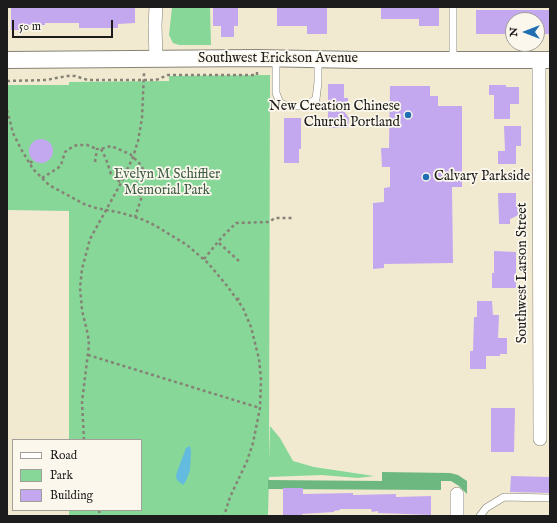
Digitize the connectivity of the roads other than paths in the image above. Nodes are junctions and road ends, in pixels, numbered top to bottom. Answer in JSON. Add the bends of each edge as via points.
{"nodes":[{"id":1,"x":156,"y":7,"type":"edge"},
{"id":2,"x":453,"y":7,"type":"edge"},
{"id":3,"x":276,"y":58,"type":"junction"},
{"id":4,"x":156,"y":59,"type":"junction"},
{"id":5,"x":318,"y":59,"type":"junction"},
{"id":6,"x":7,"y":60,"type":"edge"},
{"id":7,"x":453,"y":60,"type":"junction"},
{"id":8,"x":544,"y":60,"type":"edge"},
{"id":9,"x":540,"y":439,"type":"dead end"},
{"id":10,"x":458,"y":494,"type":"dead end"},
{"id":11,"x":550,"y":498,"type":"edge"},
{"id":12,"x":457,"y":516,"type":"edge"},
{"id":13,"x":480,"y":516,"type":"edge"}],
"edges":[{"from":1,"to":4,"type":"street"},
{"from":2,"to":7,"type":"lane"},
{"from":3,"to":4,"type":"street","name":"Southwest Erickson Avenue"},
{"from":3,"to":5,"type":"street","name":"Southwest Erickson Avenue"},
{"from":3,"to":5,"type":"lane","via":[[276,93],[280,103],[288,106],[304,106],[316,99]]},
{"from":4,"to":6,"type":"street","name":"Southwest Erickson Avenue"},
{"from":5,"to":7,"type":"street","name":"Southwest Erickson Avenue"},
{"from":7,"to":8,"type":"street","name":"Southwest Erickson Avenue"},
{"from":8,"to":9,"type":"street","name":"Southwest Larson Street"},
{"from":10,"to":12,"type":"street"},
{"from":11,"to":13,"type":"lane","via":[[504,497],[486,508]]}]}
